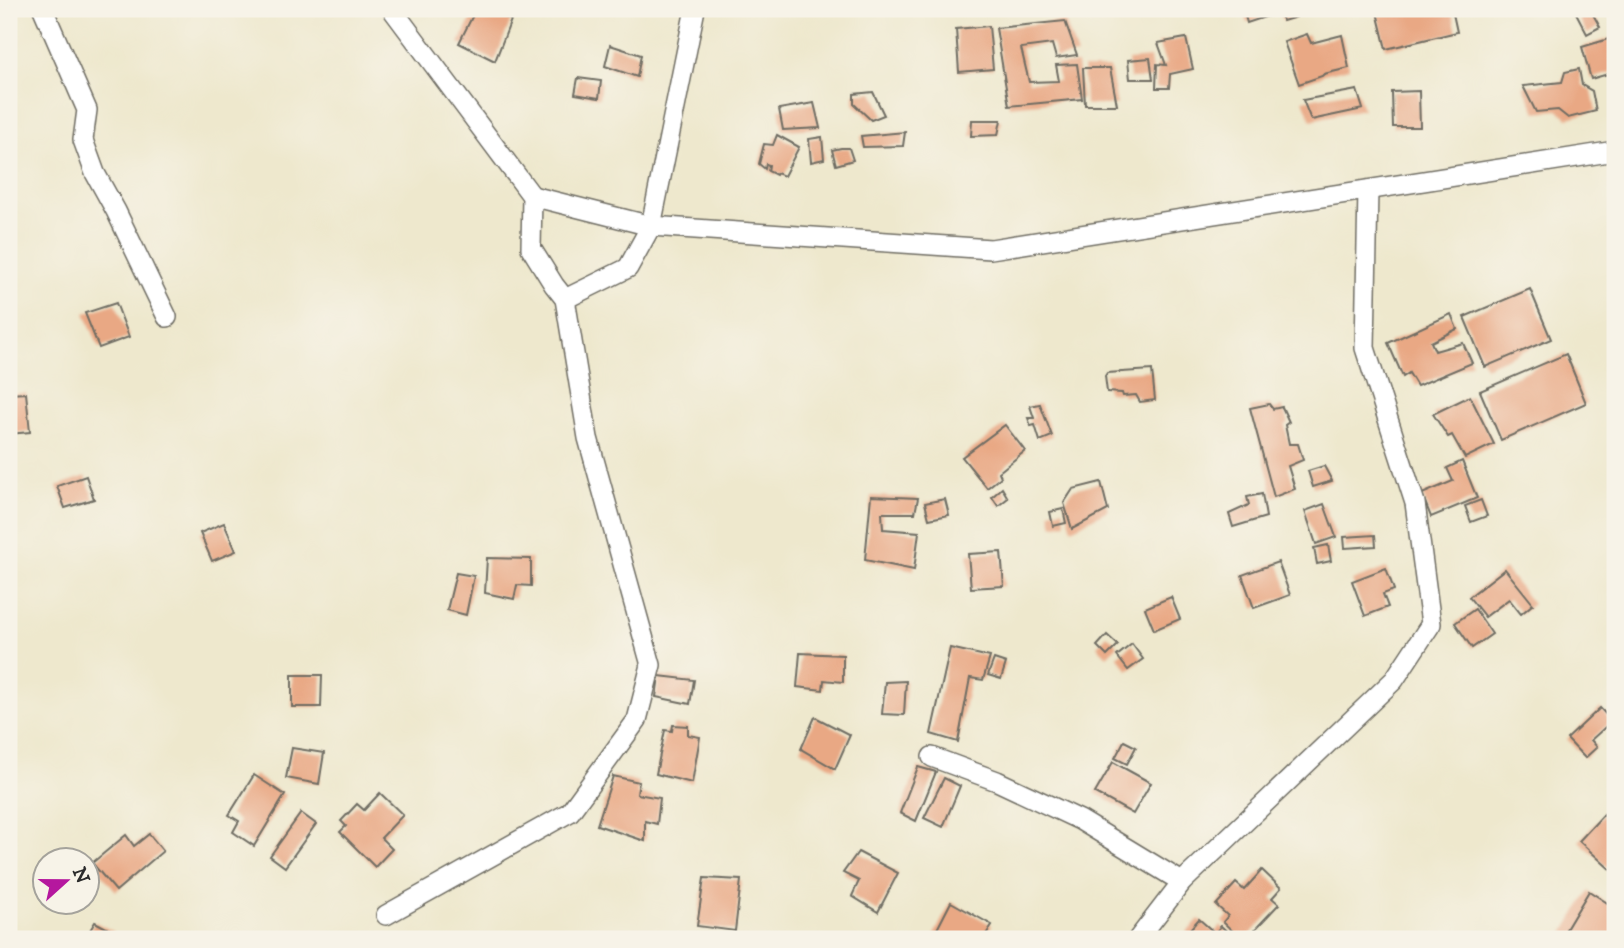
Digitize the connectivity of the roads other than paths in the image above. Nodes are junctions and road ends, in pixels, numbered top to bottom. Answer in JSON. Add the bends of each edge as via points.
{"nodes":[{"id":1,"x":43,"y":9,"type":"edge"},
{"id":2,"x":392,"y":9,"type":"edge"},
{"id":3,"x":695,"y":9,"type":"edge"},
{"id":4,"x":1615,"y":151,"type":"edge"},
{"id":5,"x":1368,"y":190,"type":"junction"},
{"id":6,"x":532,"y":196,"type":"junction"},
{"id":7,"x":651,"y":226,"type":"junction"},
{"id":8,"x":565,"y":299,"type":"junction"},
{"id":9,"x":167,"y":317,"type":"dead end"},
{"id":10,"x":932,"y":757,"type":"dead end"},
{"id":11,"x":1182,"y":882,"type":"junction"},
{"id":12,"x":386,"y":915,"type":"dead end"},
{"id":13,"x":1138,"y":939,"type":"edge"}],
"edges":[{"from":1,"to":9,"type":"street","via":[[87,110],[83,140],[95,173]]},
{"from":2,"to":6,"type":"street"},
{"from":3,"to":7,"type":"street"},
{"from":4,"to":5,"type":"street"},
{"from":5,"to":7,"type":"street","via":[[991,249]]},
{"from":5,"to":11,"type":"street","via":[[1365,348],[1415,503],[1431,624],[1394,680]]},
{"from":6,"to":7,"type":"street"},
{"from":6,"to":8,"type":"street","via":[[531,248]]},
{"from":7,"to":8,"type":"street","via":[[628,268]]},
{"from":8,"to":12,"type":"street","via":[[588,438],[651,665],[637,720],[570,812]]},
{"from":10,"to":11,"type":"street","via":[[1080,820]]},
{"from":11,"to":13,"type":"street"}]}
